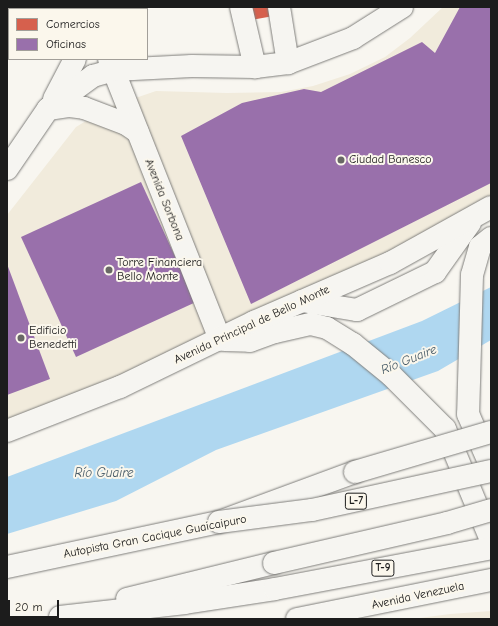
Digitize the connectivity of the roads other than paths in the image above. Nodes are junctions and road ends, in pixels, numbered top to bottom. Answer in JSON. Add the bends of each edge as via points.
{"nodes":[{"id":1,"x":241,"y":7,"type":"edge"},
{"id":2,"x":279,"y":7,"type":"edge"},
{"id":3,"x":288,"y":7,"type":"edge"},
{"id":4,"x":402,"y":7,"type":"edge"},
{"id":5,"x":148,"y":54,"type":"edge"},
{"id":6,"x":74,"y":60,"type":"edge"},
{"id":7,"x":294,"y":61,"type":"junction"},
{"id":8,"x":112,"y":64,"type":"edge"},
{"id":9,"x":168,"y":66,"type":"junction"},
{"id":10,"x":255,"y":67,"type":"junction"},
{"id":11,"x":48,"y":109,"type":"junction"},
{"id":12,"x":138,"y":132,"type":"junction"},
{"id":13,"x":7,"y":169,"type":"edge"},
{"id":14,"x":491,"y":207,"type":"edge"},
{"id":15,"x":472,"y":220,"type":"junction"},
{"id":16,"x":491,"y":238,"type":"edge"},
{"id":17,"x":302,"y":300,"type":"junction"},
{"id":18,"x":220,"y":340,"type":"junction"},
{"id":19,"x":7,"y":431,"type":"edge"},
{"id":20,"x":491,"y":432,"type":"edge"},
{"id":21,"x":490,"y":470,"type":"edge"},
{"id":22,"x":491,"y":510,"type":"edge"},
{"id":23,"x":219,"y":522,"type":"junction"},
{"id":24,"x":491,"y":540,"type":"edge"},
{"id":25,"x":491,"y":548,"type":"edge"},
{"id":26,"x":7,"y":567,"type":"edge"},
{"id":27,"x":491,"y":580,"type":"edge"},
{"id":28,"x":323,"y":617,"type":"edge"},
{"id":29,"x":56,"y":618,"type":"edge"},
{"id":30,"x":297,"y":619,"type":"edge"}],
"edges":[{"from":1,"to":10,"type":"main road"},
{"from":2,"to":7,"type":"main road"},
{"from":3,"to":7,"type":"main road"},
{"from":4,"to":7,"type":"main road","via":[[353,38]]},
{"from":5,"to":9,"type":"main road"},
{"from":6,"to":11,"type":"main road"},
{"from":7,"to":10,"type":"main road"},
{"from":8,"to":9,"type":"main road"},
{"from":8,"to":11,"type":"main road"},
{"from":8,"to":12,"type":"main road","name":"Avenida Sorbona"},
{"from":9,"to":10,"type":"main road"},
{"from":11,"to":12,"type":"main road","via":[[70,106],[84,108],[116,120]]},
{"from":11,"to":13,"type":"main road"},
{"from":12,"to":18,"type":"main road","name":"Avenida Sorbona"},
{"from":14,"to":15,"type":"main road","name":"Avenida Principal de Bello Monte"},
{"from":15,"to":17,"type":"main road","name":"Avenida Principal de Bello Monte","via":[[390,263]]},
{"from":15,"to":17,"type":"main road","via":[[435,272],[357,310]]},
{"from":16,"to":21,"type":"main road","via":[[480,247],[472,275],[468,414]]},
{"from":17,"to":18,"type":"main road","name":"Avenida Principal de Bello Monte"},
{"from":18,"to":19,"type":"main road","name":"Avenida Principal de Bello Monte","via":[[120,387]]},
{"from":18,"to":24,"type":"main road","via":[[250,341],[311,324],[327,328],[340,336],[391,375],[429,410],[445,429]]},
{"from":20,"to":23,"type":"main road","bridge":true,"via":[[354,472]]},
{"from":21,"to":23,"type":"main road","name":"Autopista Gran Cacique Guaicaipuro","number":"L-7","bridge":true,"via":[[312,510]]},
{"from":22,"to":29,"type":"main road","bridge":true,"via":[[447,523],[183,583]]},
{"from":23,"to":26,"type":"main road","name":"Autopista Gran Cacique Guaicaipuro"},
{"from":25,"to":29,"type":"main road","number":"T-9","via":[[275,589],[185,603]]},
{"from":27,"to":28,"type":"main road","name":"Avenida Venezuela"},
{"from":28,"to":30,"type":"main road","name":"Avenida Venezuela"}]}
